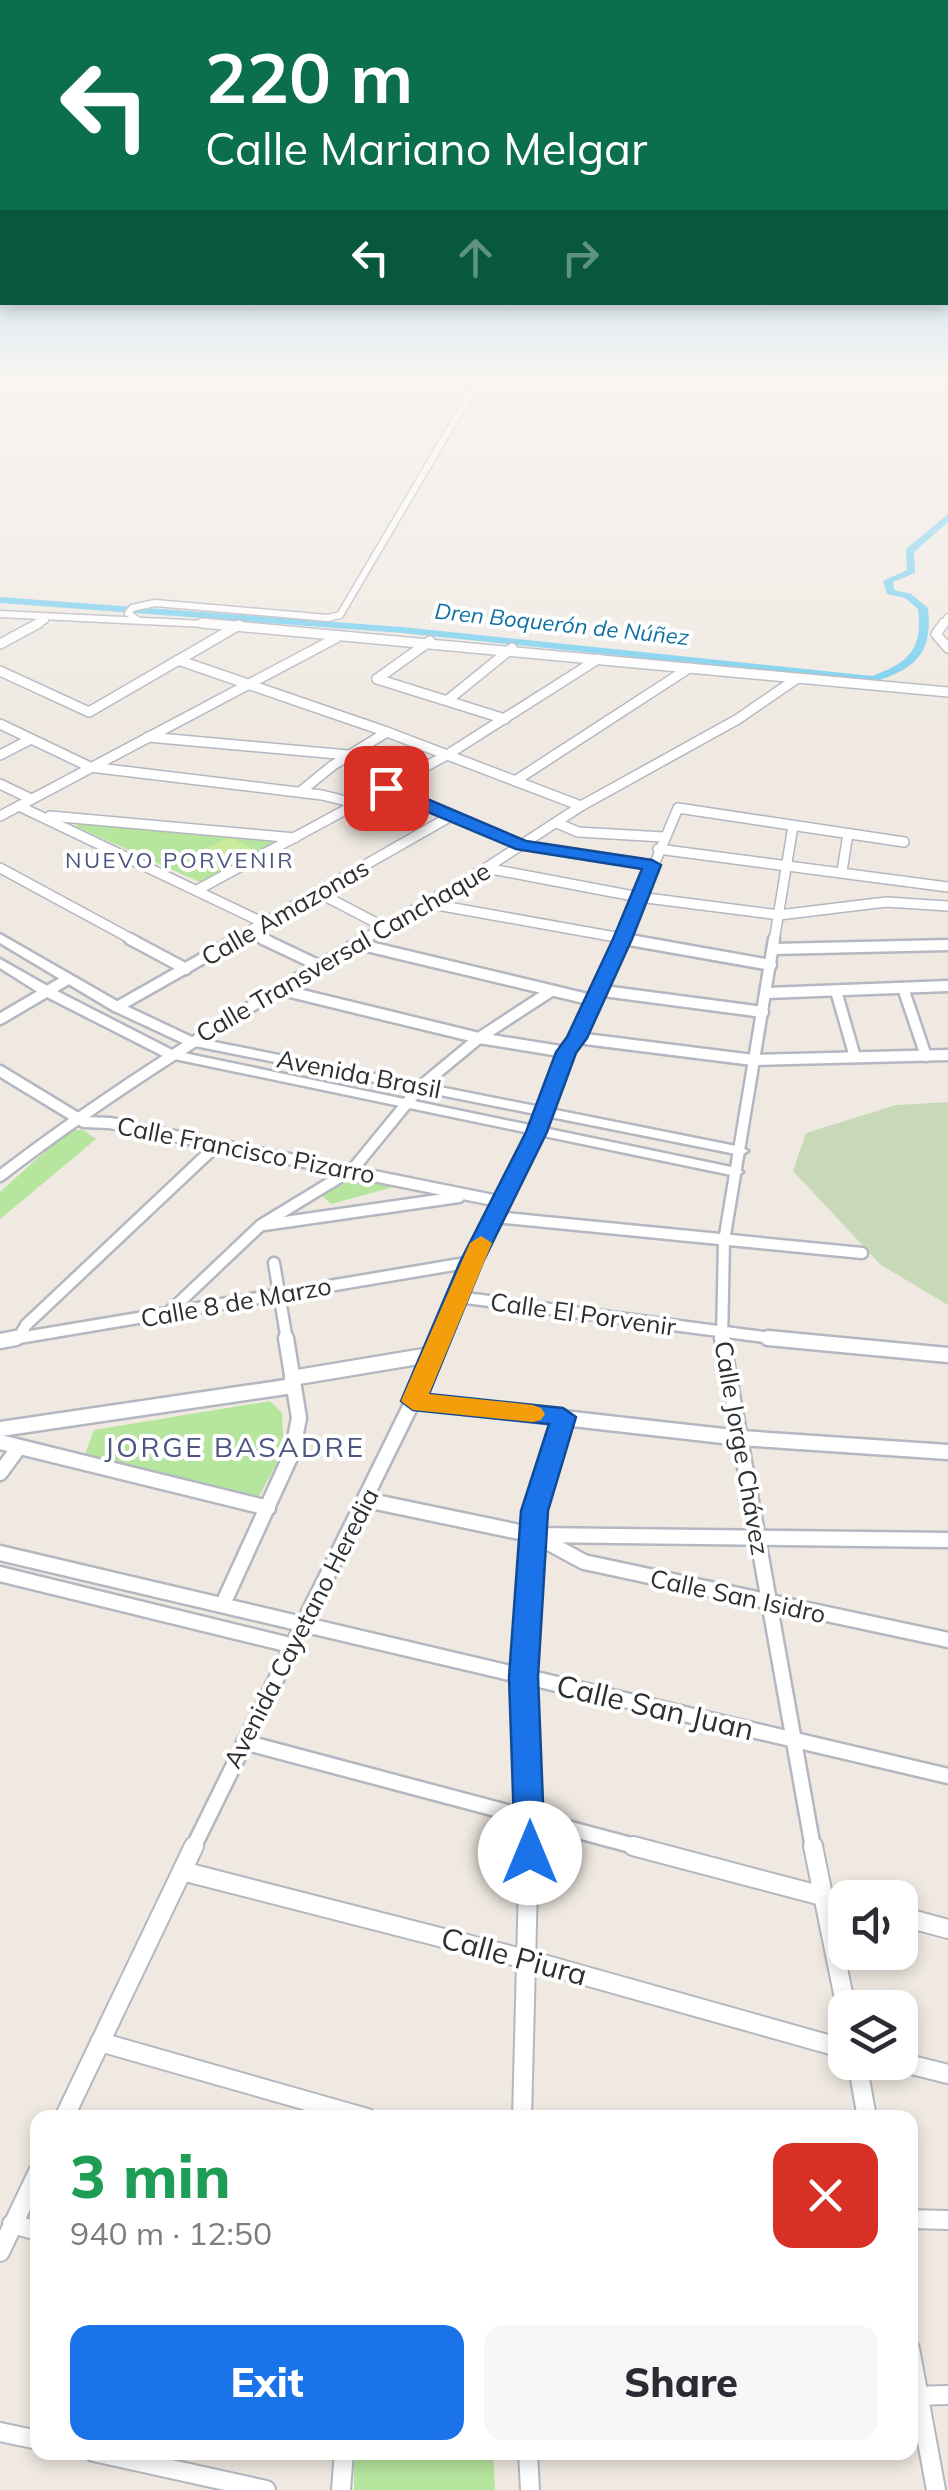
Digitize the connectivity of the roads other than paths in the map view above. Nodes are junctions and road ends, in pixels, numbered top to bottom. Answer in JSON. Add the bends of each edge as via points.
{"nodes":[{"id":1,"x":412,"y":492,"type":"edge"},
{"id":2,"x":0,"y":614,"type":"edge"},
{"id":3,"x":948,"y":617,"type":"edge"},
{"id":4,"x":47,"y":619,"type":"junction"},
{"id":5,"x":148,"y":621,"type":"junction"},
{"id":6,"x":239,"y":625,"type":"junction"},
{"id":7,"x":337,"y":637,"type":"junction"},
{"id":8,"x":430,"y":641,"type":"junction"},
{"id":9,"x":0,"y":644,"type":"edge"},
{"id":10,"x":512,"y":648,"type":"junction"},
{"id":11,"x":948,"y":648,"type":"edge"},
{"id":12,"x":598,"y":659,"type":"junction"},
{"id":13,"x":178,"y":660,"type":"junction"},
{"id":14,"x":689,"y":668,"type":"junction"},
{"id":15,"x":0,"y":671,"type":"edge"},
{"id":16,"x":796,"y":679,"type":"junction"},
{"id":17,"x":249,"y":686,"type":"junction"},
{"id":18,"x":948,"y":692,"type":"edge"},
{"id":19,"x":448,"y":700,"type":"junction"},
{"id":20,"x":505,"y":718,"type":"junction"},
{"id":21,"x":0,"y":724,"type":"edge"},
{"id":22,"x":388,"y":732,"type":"junction"},
{"id":23,"x":148,"y":738,"type":"junction"},
{"id":24,"x":30,"y":740,"type":"junction"},
{"id":25,"x":447,"y":754,"type":"junction"},
{"id":26,"x":0,"y":755,"type":"edge"},
{"id":27,"x":348,"y":755,"type":"junction"},
{"id":28,"x":90,"y":767,"type":"junction"},
{"id":29,"x":515,"y":782,"type":"junction"},
{"id":30,"x":0,"y":784,"type":"edge"},
{"id":31,"x":386,"y":788,"type":"junction"},
{"id":32,"x":300,"y":792,"type":"junction"},
{"id":33,"x":31,"y":799,"type":"junction"},
{"id":34,"x":358,"y":804,"type":"junction"},
{"id":35,"x":20,"y":806,"type":"junction"},
{"id":36,"x":581,"y":806,"type":"junction"},
{"id":37,"x":42,"y":815,"type":"junction"},
{"id":38,"x":0,"y":816,"type":"edge"},
{"id":39,"x":451,"y":816,"type":"junction"},
{"id":40,"x":556,"y":823,"type":"junction"},
{"id":41,"x":793,"y":826,"type":"junction"},
{"id":42,"x":848,"y":834,"type":"junction"},
{"id":43,"x":295,"y":838,"type":"junction"},
{"id":44,"x":663,"y":838,"type":"junction"},
{"id":45,"x":904,"y":842,"type":"dead end"},
{"id":46,"x":522,"y":846,"type":"junction"},
{"id":47,"x":658,"y":849,"type":"junction"},
{"id":48,"x":786,"y":864,"type":"junction"},
{"id":49,"x":652,"y":865,"type":"junction"},
{"id":50,"x":0,"y":868,"type":"edge"},
{"id":51,"x":486,"y":868,"type":"junction"},
{"id":52,"x":842,"y":871,"type":"junction"},
{"id":53,"x":948,"y":887,"type":"edge"},
{"id":54,"x":199,"y":889,"type":"junction"},
{"id":55,"x":319,"y":893,"type":"junction"},
{"id":56,"x":639,"y":896,"type":"junction"},
{"id":57,"x":426,"y":903,"type":"junction"},
{"id":58,"x":948,"y":906,"type":"edge"},
{"id":59,"x":780,"y":915,"type":"junction"},
{"id":60,"x":266,"y":924,"type":"junction"},
{"id":61,"x":386,"y":928,"type":"junction"},
{"id":62,"x":250,"y":932,"type":"junction"},
{"id":63,"x":0,"y":938,"type":"edge"},
{"id":64,"x":623,"y":939,"type":"junction"},
{"id":65,"x":358,"y":944,"type":"junction"},
{"id":66,"x":948,"y":945,"type":"edge"},
{"id":67,"x":774,"y":949,"type":"junction"},
{"id":68,"x":0,"y":963,"type":"edge"},
{"id":69,"x":771,"y":965,"type":"junction"},
{"id":70,"x":320,"y":966,"type":"junction"},
{"id":71,"x":186,"y":969,"type":"junction"},
{"id":72,"x":68,"y":979,"type":"junction"},
{"id":73,"x":948,"y":986,"type":"edge"},
{"id":74,"x":903,"y":988,"type":"junction"},
{"id":75,"x":282,"y":990,"type":"junction"},
{"id":76,"x":836,"y":990,"type":"junction"},
{"id":77,"x":551,"y":991,"type":"junction"},
{"id":78,"x":46,"y":992,"type":"junction"},
{"id":79,"x":766,"y":993,"type":"junction"},
{"id":80,"x":594,"y":995,"type":"junction"},
{"id":81,"x":117,"y":1007,"type":"junction"},
{"id":82,"x":763,"y":1012,"type":"junction"},
{"id":83,"x":0,"y":1019,"type":"edge"},
{"id":84,"x":479,"y":1038,"type":"junction"},
{"id":85,"x":577,"y":1038,"type":"junction"},
{"id":86,"x":190,"y":1041,"type":"junction"},
{"id":87,"x":566,"y":1052,"type":"junction"},
{"id":88,"x":170,"y":1054,"type":"junction"},
{"id":89,"x":948,"y":1055,"type":"edge"},
{"id":90,"x":926,"y":1056,"type":"junction"},
{"id":91,"x":856,"y":1057,"type":"junction"},
{"id":92,"x":753,"y":1060,"type":"junction"},
{"id":93,"x":0,"y":1071,"type":"edge"},
{"id":94,"x":421,"y":1086,"type":"junction"},
{"id":95,"x":406,"y":1103,"type":"junction"},
{"id":96,"x":544,"y":1110,"type":"junction"},
{"id":97,"x":76,"y":1116,"type":"junction"},
{"id":98,"x":536,"y":1132,"type":"junction"},
{"id":99,"x":217,"y":1144,"type":"junction"},
{"id":100,"x":741,"y":1151,"type":"junction"},
{"id":101,"x":353,"y":1169,"type":"junction"},
{"id":102,"x":736,"y":1172,"type":"junction"},
{"id":103,"x":0,"y":1176,"type":"edge"},
{"id":104,"x":468,"y":1196,"type":"junction"},
{"id":105,"x":502,"y":1202,"type":"junction"},
{"id":106,"x":495,"y":1217,"type":"junction"},
{"id":107,"x":261,"y":1225,"type":"junction"},
{"id":108,"x":724,"y":1241,"type":"junction"},
{"id":109,"x":862,"y":1253,"type":"dead end"},
{"id":110,"x":274,"y":1262,"type":"dead end"},
{"id":111,"x":472,"y":1262,"type":"junction"},
{"id":112,"x":280,"y":1295,"type":"junction"},
{"id":113,"x":458,"y":1296,"type":"junction"},
{"id":114,"x":166,"y":1315,"type":"junction"},
{"id":115,"x":720,"y":1334,"type":"junction"},
{"id":116,"x":19,"y":1337,"type":"junction"},
{"id":117,"x":0,"y":1341,"type":"edge"},
{"id":118,"x":430,"y":1355,"type":"junction"},
{"id":119,"x":948,"y":1355,"type":"edge"},
{"id":120,"x":292,"y":1382,"type":"junction"},
{"id":121,"x":413,"y":1401,"type":"junction"},
{"id":122,"x":563,"y":1417,"type":"junction"},
{"id":123,"x":0,"y":1429,"type":"edge"},
{"id":124,"x":741,"y":1438,"type":"junction"},
{"id":125,"x":0,"y":1442,"type":"edge"},
{"id":126,"x":18,"y":1447,"type":"junction"},
{"id":127,"x":948,"y":1452,"type":"edge"},
{"id":128,"x":0,"y":1473,"type":"edge"},
{"id":129,"x":366,"y":1500,"type":"junction"},
{"id":130,"x":268,"y":1508,"type":"junction"},
{"id":131,"x":534,"y":1534,"type":"junction"},
{"id":132,"x":760,"y":1540,"type":"junction"},
{"id":133,"x":948,"y":1540,"type":"edge"},
{"id":134,"x":0,"y":1553,"type":"edge"},
{"id":135,"x":0,"y":1574,"type":"edge"},
{"id":136,"x":224,"y":1604,"type":"junction"},
{"id":137,"x":770,"y":1604,"type":"junction"},
{"id":138,"x":304,"y":1622,"type":"junction"},
{"id":139,"x":948,"y":1640,"type":"edge"},
{"id":140,"x":290,"y":1645,"type":"junction"},
{"id":141,"x":524,"y":1677,"type":"junction"},
{"id":142,"x":791,"y":1740,"type":"junction"},
{"id":143,"x":244,"y":1742,"type":"junction"},
{"id":144,"x":948,"y":1776,"type":"edge"},
{"id":145,"x":530,"y":1817,"type":"junction"},
{"id":146,"x":182,"y":1871,"type":"junction"},
{"id":147,"x":824,"y":1897,"type":"junction"},
{"id":148,"x":828,"y":1898,"type":"edge"},
{"id":149,"x":918,"y":1921,"type":"edge"},
{"id":150,"x":948,"y":1929,"type":"edge"},
{"id":151,"x":529,"y":1960,"type":"junction"},
{"id":152,"x":842,"y":1990,"type":"edge"},
{"id":153,"x":100,"y":2042,"type":"junction"},
{"id":154,"x":828,"y":2044,"type":"edge"},
{"id":155,"x":918,"y":2066,"type":"edge"},
{"id":156,"x":948,"y":2074,"type":"edge"},
{"id":157,"x":860,"y":2080,"type":"edge"},
{"id":158,"x":68,"y":2110,"type":"edge"},
{"id":159,"x":339,"y":2110,"type":"edge"},
{"id":160,"x":522,"y":2110,"type":"edge"},
{"id":161,"x":866,"y":2110,"type":"edge"},
{"id":162,"x":30,"y":2188,"type":"edge"},
{"id":163,"x":918,"y":2219,"type":"edge"},
{"id":164,"x":948,"y":2220,"type":"edge"},
{"id":165,"x":12,"y":2224,"type":"junction"},
{"id":166,"x":30,"y":2229,"type":"edge"},
{"id":167,"x":0,"y":2252,"type":"edge"},
{"id":168,"x":948,"y":2395,"type":"edge"},
{"id":169,"x":918,"y":2396,"type":"edge"},
{"id":170,"x":918,"y":2413,"type":"edge"},
{"id":171,"x":0,"y":2432,"type":"edge"},
{"id":172,"x":30,"y":2438,"type":"edge"},
{"id":173,"x":130,"y":2460,"type":"edge"},
{"id":174,"x":343,"y":2460,"type":"edge"},
{"id":175,"x":528,"y":2460,"type":"edge"},
{"id":176,"x":266,"y":2490,"type":"edge"},
{"id":177,"x":341,"y":2490,"type":"edge"},
{"id":178,"x":530,"y":2490,"type":"edge"},
{"id":179,"x":936,"y":2490,"type":"edge"}],
"edges":[{"from":1,"to":5,"type":"street","via":[[340,615],[155,603],[130,610]]},
{"from":2,"to":4,"type":"street"},
{"from":3,"to":11,"type":"street","via":[[936,634]]},
{"from":4,"to":5,"type":"street"},
{"from":4,"to":9,"type":"street"},
{"from":5,"to":6,"type":"street"},
{"from":6,"to":7,"type":"street"},
{"from":6,"to":13,"type":"street"},
{"from":7,"to":8,"type":"street"},
{"from":7,"to":17,"type":"street"},
{"from":8,"to":10,"type":"street"},
{"from":8,"to":19,"type":"street","via":[[376,678]]},
{"from":10,"to":12,"type":"street"},
{"from":10,"to":19,"type":"street"},
{"from":12,"to":14,"type":"street"},
{"from":12,"to":20,"type":"street"},
{"from":13,"to":15,"type":"street","via":[[88,712]]},
{"from":13,"to":17,"type":"street"},
{"from":14,"to":16,"type":"street"},
{"from":14,"to":29,"type":"street"},
{"from":16,"to":18,"type":"street"},
{"from":16,"to":36,"type":"street","name":"Calle Transversal Canchaque"},
{"from":17,"to":22,"type":"street"},
{"from":17,"to":23,"type":"street"},
{"from":19,"to":20,"type":"street"},
{"from":20,"to":25,"type":"street"},
{"from":21,"to":24,"type":"street"},
{"from":22,"to":25,"type":"street"},
{"from":22,"to":27,"type":"street"},
{"from":23,"to":27,"type":"street"},
{"from":23,"to":28,"type":"street"},
{"from":24,"to":26,"type":"street"},
{"from":24,"to":28,"type":"street"},
{"from":25,"to":29,"type":"street"},
{"from":25,"to":31,"type":"street"},
{"from":27,"to":32,"type":"street"},
{"from":28,"to":32,"type":"street"},
{"from":28,"to":33,"type":"street"},
{"from":29,"to":36,"type":"street"},
{"from":30,"to":33,"type":"street"},
{"from":31,"to":34,"type":"street"},
{"from":31,"to":39,"type":"street"},
{"from":32,"to":34,"type":"street"},
{"from":33,"to":35,"type":"street"},
{"from":34,"to":43,"type":"street"},
{"from":35,"to":37,"type":"street"},
{"from":35,"to":38,"type":"street"},
{"from":36,"to":40,"type":"street","name":"Calle Transversal Canchaque"},
{"from":37,"to":43,"type":"street"},
{"from":37,"to":54,"type":"street"},
{"from":39,"to":46,"type":"street"},
{"from":39,"to":55,"type":"street","name":"Calle Amazonas"},
{"from":40,"to":44,"type":"street","via":[[578,832]]},
{"from":40,"to":46,"type":"street","name":"Calle Transversal Canchaque"},
{"from":41,"to":42,"type":"street"},
{"from":41,"to":44,"type":"street","name":"Avenida Cayetano Heredia","via":[[678,808]]},
{"from":41,"to":48,"type":"street","name":"Calle Jorge Chávez"},
{"from":42,"to":45,"type":"street"},
{"from":42,"to":52,"type":"street"},
{"from":43,"to":54,"type":"street"},
{"from":44,"to":47,"type":"street","name":"Avenida Cayetano Heredia"},
{"from":46,"to":49,"type":"street"},
{"from":46,"to":51,"type":"street","name":"Calle Transversal Canchaque"},
{"from":47,"to":48,"type":"street"},
{"from":47,"to":49,"type":"street","name":"Avenida Cayetano Heredia"},
{"from":48,"to":52,"type":"street"},
{"from":48,"to":59,"type":"street","name":"Calle Jorge Chávez"},
{"from":49,"to":56,"type":"street","name":"Avenida Cayetano Heredia"},
{"from":50,"to":71,"type":"street"},
{"from":51,"to":56,"type":"street"},
{"from":51,"to":57,"type":"street","name":"Calle Transversal Canchaque"},
{"from":52,"to":53,"type":"street"},
{"from":54,"to":60,"type":"street"},
{"from":55,"to":60,"type":"street","name":"Calle Amazonas"},
{"from":55,"to":61,"type":"street"},
{"from":56,"to":59,"type":"street"},
{"from":56,"to":64,"type":"street","name":"Avenida Cayetano Heredia"},
{"from":57,"to":61,"type":"street","name":"Calle Transversal Canchaque"},
{"from":57,"to":64,"type":"street"},
{"from":58,"to":59,"type":"street","via":[[886,902]]},
{"from":59,"to":67,"type":"street","name":"Calle Jorge Chávez"},
{"from":60,"to":62,"type":"street","name":"Calle Amazonas"},
{"from":61,"to":65,"type":"street","name":"Calle Transversal Canchaque"},
{"from":62,"to":70,"type":"street"},
{"from":62,"to":71,"type":"street","name":"Calle Amazonas"},
{"from":63,"to":72,"type":"street","name":"Avenida Brasil"},
{"from":64,"to":69,"type":"street"},
{"from":64,"to":80,"type":"street","name":"Avenida Cayetano Heredia"},
{"from":65,"to":70,"type":"street","name":"Calle Transversal Canchaque"},
{"from":65,"to":77,"type":"street"},
{"from":66,"to":67,"type":"street"},
{"from":67,"to":69,"type":"street","name":"Calle Jorge Chávez"},
{"from":68,"to":78,"type":"street","name":"Avenida Brasil"},
{"from":69,"to":79,"type":"street","name":"Calle Jorge Chávez"},
{"from":70,"to":75,"type":"street","name":"Calle Transversal Canchaque"},
{"from":71,"to":81,"type":"street","name":"Calle Amazonas"},
{"from":72,"to":78,"type":"street"},
{"from":72,"to":81,"type":"street","name":"Avenida Brasil"},
{"from":73,"to":74,"type":"street"},
{"from":74,"to":76,"type":"street"},
{"from":74,"to":90,"type":"street"},
{"from":75,"to":84,"type":"street"},
{"from":75,"to":86,"type":"street","name":"Calle Transversal Canchaque"},
{"from":76,"to":79,"type":"street"},
{"from":76,"to":91,"type":"street"},
{"from":77,"to":80,"type":"street"},
{"from":77,"to":84,"type":"street"},
{"from":78,"to":83,"type":"street"},
{"from":78,"to":88,"type":"street","name":"Avenida Brasil"},
{"from":79,"to":82,"type":"street","name":"Calle Jorge Chávez"},
{"from":80,"to":82,"type":"street"},
{"from":80,"to":85,"type":"street","name":"Avenida Cayetano Heredia"},
{"from":81,"to":86,"type":"street","name":"Avenida Brasil"},
{"from":82,"to":92,"type":"street","name":"Calle Jorge Chávez"},
{"from":84,"to":87,"type":"street"},
{"from":84,"to":94,"type":"street"},
{"from":85,"to":87,"type":"street","name":"Avenida Cayetano Heredia"},
{"from":85,"to":92,"type":"street"},
{"from":86,"to":88,"type":"street","name":"Calle Transversal Canchaque"},
{"from":86,"to":94,"type":"street","name":"Avenida Brasil"},
{"from":87,"to":96,"type":"street","name":"Avenida Cayetano Heredia"},
{"from":88,"to":95,"type":"street","name":"Avenida Brasil"},
{"from":88,"to":97,"type":"street","name":"Calle Transversal Canchaque"},
{"from":89,"to":90,"type":"street"},
{"from":90,"to":91,"type":"street"},
{"from":91,"to":92,"type":"street"},
{"from":92,"to":100,"type":"street","name":"Calle Jorge Chávez"},
{"from":93,"to":97,"type":"street","name":"Calle Francisco Pizarro"},
{"from":94,"to":95,"type":"street"},
{"from":94,"to":96,"type":"street","name":"Avenida Brasil"},
{"from":95,"to":98,"type":"street","name":"Avenida Brasil"},
{"from":95,"to":101,"type":"street"},
{"from":96,"to":98,"type":"street","name":"Avenida Cayetano Heredia"},
{"from":96,"to":100,"type":"street","name":"Avenida Brasil"},
{"from":97,"to":99,"type":"street","name":"Calle Francisco Pizarro"},
{"from":97,"to":103,"type":"street","name":"Calle Transversal Canchaque"},
{"from":98,"to":102,"type":"street","name":"Avenida Brasil"},
{"from":98,"to":105,"type":"street","name":"Avenida Cayetano Heredia"},
{"from":99,"to":101,"type":"street","name":"Calle Francisco Pizarro"},
{"from":99,"to":116,"type":"street"},
{"from":100,"to":102,"type":"street","name":"Calle Jorge Chávez"},
{"from":101,"to":104,"type":"street","name":"Calle Francisco Pizarro"},
{"from":101,"to":107,"type":"street"},
{"from":102,"to":108,"type":"street","name":"Calle Jorge Chávez"},
{"from":104,"to":105,"type":"street","name":"Calle Francisco Pizarro"},
{"from":104,"to":107,"type":"street"},
{"from":105,"to":106,"type":"street","name":"Avenida Cayetano Heredia"},
{"from":106,"to":108,"type":"street"},
{"from":106,"to":111,"type":"street","name":"Avenida Cayetano Heredia"},
{"from":107,"to":114,"type":"street"},
{"from":108,"to":109,"type":"street"},
{"from":108,"to":115,"type":"street","name":"Calle Jorge Chávez"},
{"from":110,"to":112,"type":"street"},
{"from":111,"to":112,"type":"street","name":"Calle 8 de Marzo"},
{"from":111,"to":113,"type":"street","name":"Avenida Cayetano Heredia"},
{"from":112,"to":114,"type":"street","name":"Calle 8 de Marzo"},
{"from":112,"to":120,"type":"street"},
{"from":113,"to":115,"type":"street","name":"Calle El Porvenir"},
{"from":113,"to":118,"type":"street","name":"Avenida Cayetano Heredia"},
{"from":114,"to":116,"type":"street","name":"Calle 8 de Marzo"},
{"from":115,"to":119,"type":"street","name":"Calle El Porvenir"},
{"from":115,"to":124,"type":"street","name":"Calle Jorge Chávez"},
{"from":116,"to":117,"type":"street","name":"Calle 8 de Marzo"},
{"from":118,"to":120,"type":"street"},
{"from":118,"to":121,"type":"street","name":"Avenida Cayetano Heredia"},
{"from":120,"to":123,"type":"street"},
{"from":120,"to":130,"type":"street","via":[[299,1418]]},
{"from":121,"to":122,"type":"street"},
{"from":121,"to":129,"type":"street","name":"Avenida Cayetano Heredia"},
{"from":122,"to":124,"type":"street"},
{"from":122,"to":131,"type":"street","via":[[534,1511]]},
{"from":124,"to":127,"type":"street"},
{"from":124,"to":132,"type":"street","name":"Calle Jorge Chávez"},
{"from":125,"to":126,"type":"street"},
{"from":126,"to":128,"type":"street"},
{"from":126,"to":130,"type":"street"},
{"from":129,"to":131,"type":"street"},
{"from":129,"to":138,"type":"street","name":"Avenida Cayetano Heredia"},
{"from":130,"to":136,"type":"street"},
{"from":131,"to":132,"type":"street"},
{"from":131,"to":137,"type":"street","name":"Calle San Isidro","via":[[584,1562]]},
{"from":131,"to":141,"type":"street"},
{"from":132,"to":133,"type":"street"},
{"from":132,"to":137,"type":"street","name":"Calle Jorge Chávez"},
{"from":134,"to":136,"type":"street","name":"Calle San Juan"},
{"from":135,"to":140,"type":"street"},
{"from":136,"to":138,"type":"street","name":"Calle San Juan"},
{"from":137,"to":139,"type":"street","name":"Calle San Isidro"},
{"from":137,"to":142,"type":"street","name":"Calle Jorge Chávez"},
{"from":138,"to":140,"type":"street","name":"Avenida Cayetano Heredia"},
{"from":138,"to":141,"type":"street","name":"Calle San Juan"},
{"from":140,"to":143,"type":"street","name":"Avenida Cayetano Heredia"},
{"from":141,"to":142,"type":"street","name":"Calle San Juan"},
{"from":141,"to":145,"type":"street"},
{"from":142,"to":144,"type":"street","name":"Calle San Juan"},
{"from":142,"to":147,"type":"street","name":"Calle Jorge Chávez"},
{"from":143,"to":145,"type":"street"},
{"from":143,"to":146,"type":"street","name":"Avenida Cayetano Heredia"},
{"from":145,"to":147,"type":"street"},
{"from":145,"to":151,"type":"street"},
{"from":146,"to":151,"type":"street","name":"Calle Piura"},
{"from":146,"to":153,"type":"street","name":"Avenida Cayetano Heredia"},
{"from":147,"to":148,"type":"street"},
{"from":147,"to":152,"type":"street","name":"Calle Jorge Chávez"},
{"from":149,"to":150,"type":"street"},
{"from":151,"to":154,"type":"street","name":"Calle Piura"},
{"from":151,"to":160,"type":"street"},
{"from":153,"to":158,"type":"street","name":"Avenida Cayetano Heredia"},
{"from":153,"to":159,"type":"street"},
{"from":155,"to":156,"type":"street"},
{"from":157,"to":161,"type":"street"},
{"from":162,"to":165,"type":"street"},
{"from":163,"to":164,"type":"street"},
{"from":165,"to":166,"type":"street"},
{"from":165,"to":167,"type":"street"},
{"from":168,"to":169,"type":"street"},
{"from":170,"to":179,"type":"street"},
{"from":171,"to":172,"type":"street"},
{"from":173,"to":176,"type":"street"},
{"from":174,"to":177,"type":"street"},
{"from":175,"to":178,"type":"street"}]}
